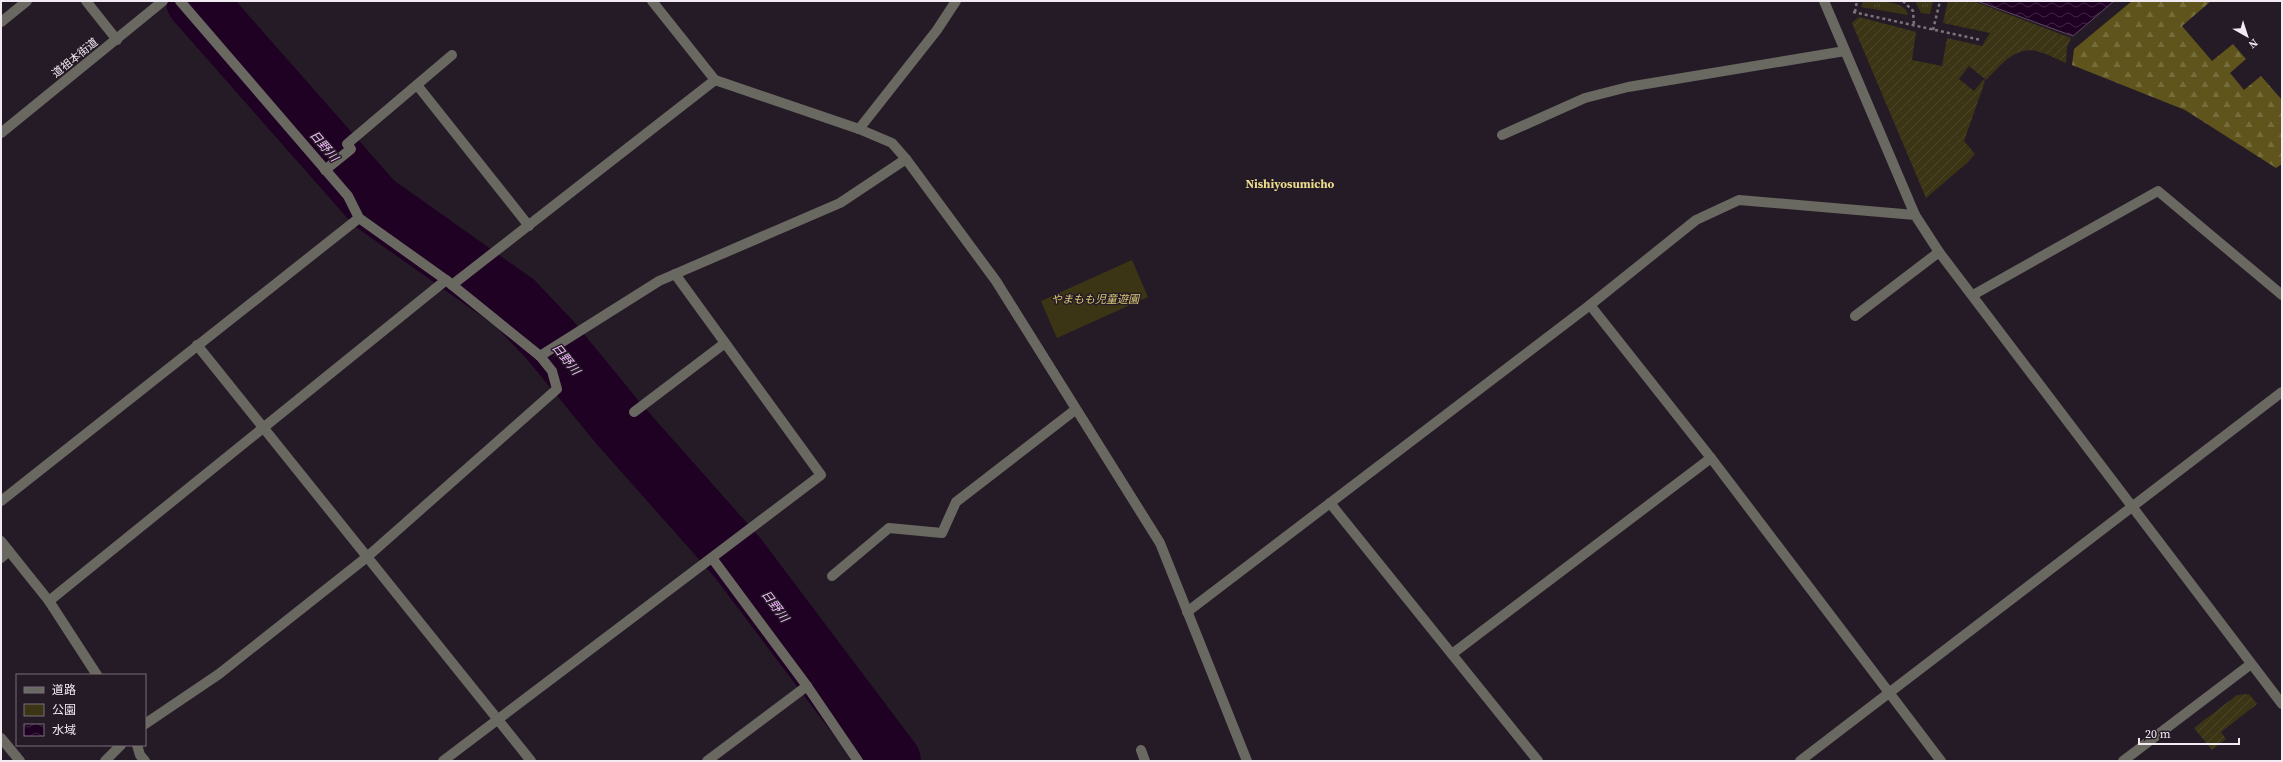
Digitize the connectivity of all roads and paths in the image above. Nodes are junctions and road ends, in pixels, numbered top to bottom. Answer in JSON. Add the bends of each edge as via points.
{"nodes":[{"id":1,"x":27,"y":1,"type":"edge"},
{"id":2,"x":86,"y":1,"type":"edge"},
{"id":3,"x":163,"y":1,"type":"edge"},
{"id":4,"x":180,"y":1,"type":"edge"},
{"id":5,"x":652,"y":1,"type":"edge"},
{"id":6,"x":956,"y":1,"type":"edge"},
{"id":7,"x":1824,"y":1,"type":"edge"},
{"id":8,"x":1857,"y":1,"type":"edge"},
{"id":9,"x":1904,"y":1,"type":"edge"},
{"id":10,"x":1940,"y":1,"type":"edge"},
{"id":11,"x":1,"y":22,"type":"edge"},
{"id":12,"x":1914,"y":25,"type":"junction"},
{"id":13,"x":1933,"y":30,"type":"junction"},
{"id":14,"x":117,"y":40,"type":"junction"},
{"id":15,"x":1981,"y":40,"type":"dead end"},
{"id":16,"x":1845,"y":51,"type":"junction"},
{"id":17,"x":452,"y":55,"type":"dead end"},
{"id":18,"x":715,"y":80,"type":"junction"},
{"id":19,"x":417,"y":85,"type":"junction"},
{"id":20,"x":859,"y":129,"type":"junction"},
{"id":21,"x":1,"y":133,"type":"edge"},
{"id":22,"x":1502,"y":136,"type":"dead end"},
{"id":23,"x":906,"y":159,"type":"junction"},
{"id":24,"x":327,"y":169,"type":"junction"},
{"id":25,"x":1915,"y":215,"type":"junction"},
{"id":26,"x":359,"y":218,"type":"junction"},
{"id":27,"x":528,"y":226,"type":"junction"},
{"id":28,"x":1939,"y":252,"type":"junction"},
{"id":29,"x":675,"y":274,"type":"junction"},
{"id":30,"x":449,"y":283,"type":"junction"},
{"id":31,"x":1973,"y":295,"type":"junction"},
{"id":32,"x":2282,"y":295,"type":"edge"},
{"id":33,"x":1590,"y":305,"type":"junction"},
{"id":34,"x":1854,"y":316,"type":"dead end"},
{"id":35,"x":725,"y":343,"type":"junction"},
{"id":36,"x":197,"y":345,"type":"junction"},
{"id":37,"x":543,"y":354,"type":"junction"},
{"id":38,"x":2282,"y":392,"type":"edge"},
{"id":39,"x":1075,"y":410,"type":"junction"},
{"id":40,"x":634,"y":412,"type":"dead end"},
{"id":41,"x":264,"y":427,"type":"junction"},
{"id":42,"x":1711,"y":458,"type":"junction"},
{"id":43,"x":1,"y":501,"type":"edge"},
{"id":44,"x":1330,"y":503,"type":"junction"},
{"id":45,"x":2131,"y":506,"type":"junction"},
{"id":46,"x":1,"y":541,"type":"edge"},
{"id":47,"x":9,"y":551,"type":"junction"},
{"id":48,"x":367,"y":557,"type":"junction"},
{"id":49,"x":1,"y":558,"type":"edge"},
{"id":50,"x":712,"y":558,"type":"junction"},
{"id":51,"x":832,"y":576,"type":"dead end"},
{"id":52,"x":49,"y":601,"type":"junction"},
{"id":53,"x":1187,"y":612,"type":"junction"},
{"id":54,"x":1452,"y":654,"type":"junction"},
{"id":55,"x":2251,"y":664,"type":"junction"},
{"id":56,"x":97,"y":674,"type":"edge"},
{"id":57,"x":807,"y":686,"type":"junction"},
{"id":58,"x":1891,"y":693,"type":"junction"},
{"id":59,"x":2282,"y":704,"type":"edge"},
{"id":60,"x":498,"y":718,"type":"junction"},
{"id":61,"x":146,"y":723,"type":"edge"},
{"id":62,"x":1,"y":738,"type":"edge"},
{"id":63,"x":120,"y":746,"type":"edge"},
{"id":64,"x":137,"y":746,"type":"edge"},
{"id":65,"x":1141,"y":750,"type":"dead end"},
{"id":66,"x":20,"y":761,"type":"edge"},
{"id":67,"x":104,"y":761,"type":"edge"},
{"id":68,"x":145,"y":761,"type":"edge"},
{"id":69,"x":443,"y":761,"type":"edge"},
{"id":70,"x":531,"y":761,"type":"edge"},
{"id":71,"x":707,"y":761,"type":"edge"},
{"id":72,"x":858,"y":761,"type":"edge"},
{"id":73,"x":1145,"y":761,"type":"edge"},
{"id":74,"x":1247,"y":761,"type":"edge"},
{"id":75,"x":1538,"y":761,"type":"edge"},
{"id":76,"x":1800,"y":761,"type":"edge"},
{"id":77,"x":1941,"y":761,"type":"edge"},
{"id":78,"x":2123,"y":761,"type":"edge"}],
"edges":[{"from":1,"to":11,"type":"street"},
{"from":2,"to":14,"type":"street"},
{"from":3,"to":14,"type":"street","name":"道祖本街道"},
{"from":4,"to":24,"type":"street"},
{"from":5,"to":18,"type":"street"},
{"from":6,"to":20,"type":"street","via":[[937,30]]},
{"from":7,"to":16,"type":"street"},
{"from":8,"to":12,"type":"path","via":[[1855,12]]},
{"from":9,"to":12,"type":"path","via":[[1913,11]]},
{"from":10,"to":13,"type":"path"},
{"from":12,"to":13,"type":"path"},
{"from":13,"to":15,"type":"path"},
{"from":14,"to":21,"type":"street","name":"道祖本街道"},
{"from":16,"to":22,"type":"street","via":[[1628,87],[1585,98]]},
{"from":16,"to":25,"type":"street"},
{"from":17,"to":19,"type":"street"},
{"from":18,"to":20,"type":"street"},
{"from":18,"to":27,"type":"street"},
{"from":19,"to":24,"type":"street"},
{"from":19,"to":27,"type":"street"},
{"from":20,"to":23,"type":"street","via":[[892,143]]},
{"from":23,"to":29,"type":"street","via":[[840,203]]},
{"from":23,"to":39,"type":"street","via":[[996,281]]},
{"from":24,"to":26,"type":"street","via":[[348,196]]},
{"from":25,"to":28,"type":"street"},
{"from":25,"to":33,"type":"street","via":[[1739,200],[1696,220]]},
{"from":26,"to":30,"type":"street"},
{"from":26,"to":36,"type":"street"},
{"from":27,"to":30,"type":"street"},
{"from":28,"to":31,"type":"street"},
{"from":28,"to":34,"type":"street"},
{"from":29,"to":35,"type":"street"},
{"from":29,"to":37,"type":"street","via":[[659,281]]},
{"from":30,"to":37,"type":"street"},
{"from":30,"to":41,"type":"street"},
{"from":31,"to":32,"type":"street","via":[[2158,191]]},
{"from":31,"to":45,"type":"street"},
{"from":33,"to":42,"type":"street"},
{"from":33,"to":44,"type":"street"},
{"from":35,"to":40,"type":"street"},
{"from":35,"to":50,"type":"street","via":[[821,475]]},
{"from":36,"to":41,"type":"street"},
{"from":36,"to":43,"type":"street"},
{"from":37,"to":48,"type":"street","via":[[552,371],[557,389]]},
{"from":38,"to":45,"type":"street"},
{"from":39,"to":51,"type":"street","via":[[956,502],[942,533],[889,528]]},
{"from":39,"to":53,"type":"street","via":[[1160,543]]},
{"from":41,"to":48,"type":"street"},
{"from":41,"to":52,"type":"street"},
{"from":42,"to":54,"type":"street"},
{"from":42,"to":58,"type":"street"},
{"from":44,"to":53,"type":"street"},
{"from":44,"to":54,"type":"street"},
{"from":45,"to":55,"type":"street"},
{"from":45,"to":58,"type":"street"},
{"from":46,"to":47,"type":"street"},
{"from":47,"to":49,"type":"street"},
{"from":47,"to":52,"type":"street"},
{"from":48,"to":60,"type":"street"},
{"from":48,"to":61,"type":"street","via":[[218,674]]},
{"from":50,"to":57,"type":"street"},
{"from":50,"to":60,"type":"street"},
{"from":52,"to":56,"type":"street"},
{"from":53,"to":74,"type":"street"},
{"from":54,"to":75,"type":"street"},
{"from":55,"to":59,"type":"street"},
{"from":55,"to":78,"type":"street"},
{"from":57,"to":71,"type":"street"},
{"from":57,"to":72,"type":"street"},
{"from":58,"to":76,"type":"street"},
{"from":58,"to":77,"type":"street"},
{"from":60,"to":69,"type":"street"},
{"from":60,"to":70,"type":"street"},
{"from":62,"to":66,"type":"street"},
{"from":63,"to":67,"type":"street"},
{"from":64,"to":68,"type":"street"},
{"from":65,"to":73,"type":"street"}]}
